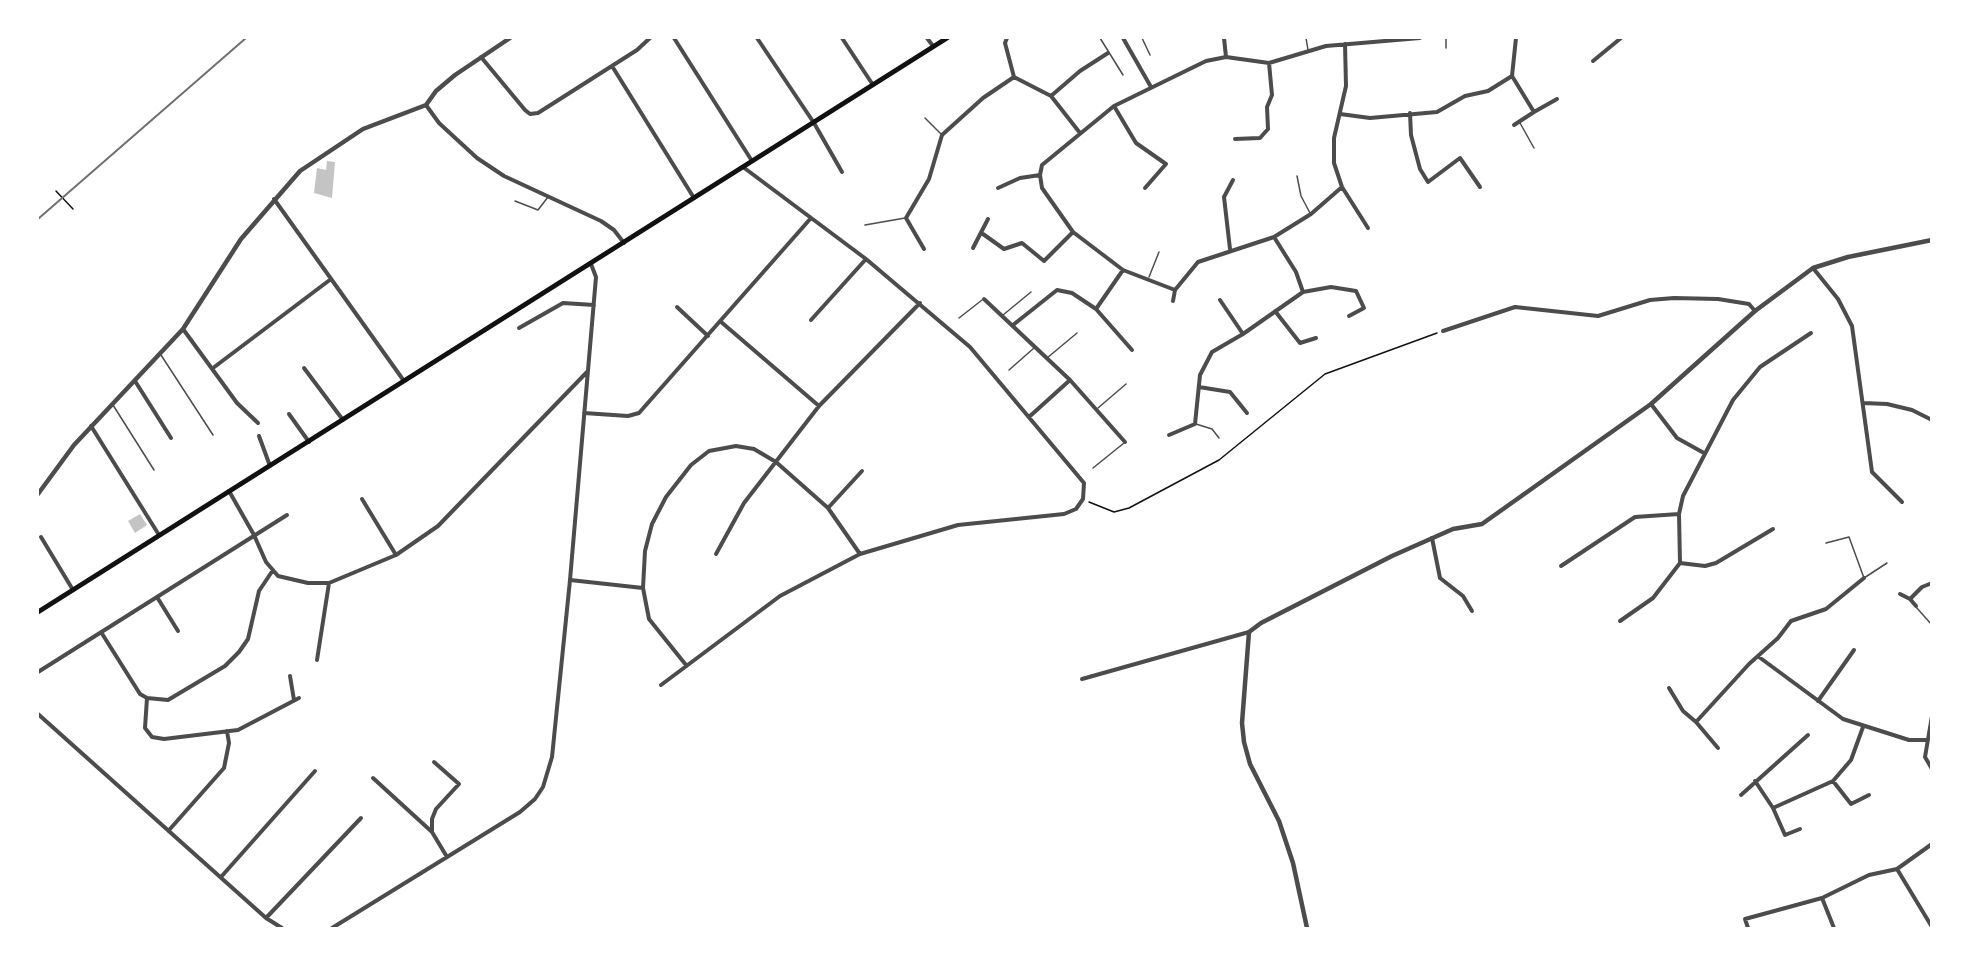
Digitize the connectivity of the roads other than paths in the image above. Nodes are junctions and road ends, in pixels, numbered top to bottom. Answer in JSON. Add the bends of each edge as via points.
{"nodes":[{"id":1,"x":510,"y":38,"type":"edge"},
{"id":2,"x":650,"y":38,"type":"edge"},
{"id":3,"x":674,"y":38,"type":"edge"},
{"id":4,"x":757,"y":38,"type":"edge"},
{"id":5,"x":842,"y":38,"type":"edge"},
{"id":6,"x":927,"y":38,"type":"edge"},
{"id":7,"x":947,"y":38,"type":"edge"},
{"id":8,"x":1007,"y":38,"type":"edge"},
{"id":9,"x":1100,"y":38,"type":"edge"},
{"id":10,"x":1123,"y":38,"type":"edge"},
{"id":11,"x":1142,"y":38,"type":"edge"},
{"id":12,"x":1224,"y":38,"type":"edge"},
{"id":13,"x":1306,"y":38,"type":"edge"},
{"id":14,"x":1420,"y":38,"type":"edge"},
{"id":15,"x":1446,"y":38,"type":"edge"},
{"id":16,"x":1516,"y":38,"type":"edge"},
{"id":17,"x":1621,"y":38,"type":"edge"},
{"id":18,"x":1345,"y":44,"type":"junction"},
{"id":19,"x":933,"y":46,"type":"junction"},
{"id":20,"x":1446,"y":48,"type":"dead end"},
{"id":21,"x":1308,"y":51,"type":"junction"},
{"id":22,"x":1108,"y":53,"type":"junction"},
{"id":23,"x":1150,"y":55,"type":"dead end"},
{"id":24,"x":481,"y":57,"type":"junction"},
{"id":25,"x":1226,"y":57,"type":"junction"},
{"id":26,"x":1593,"y":61,"type":"dead end"},
{"id":27,"x":1269,"y":63,"type":"junction"},
{"id":28,"x":612,"y":66,"type":"junction"},
{"id":29,"x":1123,"y":75,"type":"dead end"},
{"id":30,"x":1512,"y":76,"type":"junction"},
{"id":31,"x":1014,"y":77,"type":"junction"},
{"id":32,"x":873,"y":85,"type":"junction"},
{"id":33,"x":1151,"y":87,"type":"junction"},
{"id":34,"x":1051,"y":96,"type":"junction"},
{"id":35,"x":1557,"y":99,"type":"dead end"},
{"id":36,"x":426,"y":105,"type":"junction"},
{"id":37,"x":1114,"y":106,"type":"junction"},
{"id":38,"x":1534,"y":112,"type":"junction"},
{"id":39,"x":1410,"y":113,"type":"junction"},
{"id":40,"x":1340,"y":114,"type":"junction"},
{"id":41,"x":925,"y":118,"type":"dead end"},
{"id":42,"x":1520,"y":122,"type":"junction"},
{"id":43,"x":814,"y":123,"type":"junction"},
{"id":44,"x":1514,"y":125,"type":"dead end"},
{"id":45,"x":1080,"y":133,"type":"junction"},
{"id":46,"x":942,"y":135,"type":"junction"},
{"id":47,"x":1235,"y":139,"type":"dead end"},
{"id":48,"x":1534,"y":148,"type":"dead end"},
{"id":49,"x":752,"y":161,"type":"junction"},
{"id":50,"x":743,"y":166,"type":"junction"},
{"id":51,"x":842,"y":172,"type":"dead end"},
{"id":52,"x":1040,"y":175,"type":"junction"},
{"id":53,"x":1297,"y":176,"type":"dead end"},
{"id":54,"x":1233,"y":180,"type":"dead end"},
{"id":55,"x":1342,"y":186,"type":"junction"},
{"id":56,"x":1480,"y":187,"type":"dead end"},
{"id":57,"x":998,"y":188,"type":"dead end"},
{"id":58,"x":1145,"y":188,"type":"dead end"},
{"id":59,"x":548,"y":197,"type":"junction"},
{"id":60,"x":274,"y":198,"type":"junction"},
{"id":61,"x":695,"y":198,"type":"junction"},
{"id":62,"x":515,"y":201,"type":"dead end"},
{"id":63,"x":1311,"y":214,"type":"junction"},
{"id":64,"x":811,"y":218,"type":"junction"},
{"id":65,"x":906,"y":218,"type":"junction"},
{"id":66,"x":988,"y":219,"type":"dead end"},
{"id":67,"x":865,"y":225,"type":"dead end"},
{"id":68,"x":1368,"y":228,"type":"dead end"},
{"id":69,"x":1073,"y":232,"type":"junction"},
{"id":70,"x":983,"y":234,"type":"junction"},
{"id":71,"x":1274,"y":237,"type":"junction"},
{"id":72,"x":1932,"y":240,"type":"edge"},
{"id":73,"x":625,"y":243,"type":"junction"},
{"id":74,"x":973,"y":248,"type":"dead end"},
{"id":75,"x":924,"y":249,"type":"dead end"},
{"id":76,"x":1230,"y":249,"type":"junction"},
{"id":77,"x":1159,"y":252,"type":"dead end"},
{"id":78,"x":866,"y":259,"type":"junction"},
{"id":79,"x":591,"y":264,"type":"junction"},
{"id":80,"x":1814,"y":268,"type":"junction"},
{"id":81,"x":1124,"y":270,"type":"junction"},
{"id":82,"x":1148,"y":278,"type":"junction"},
{"id":83,"x":331,"y":279,"type":"junction"},
{"id":84,"x":1175,"y":290,"type":"junction"},
{"id":85,"x":1031,"y":292,"type":"dead end"},
{"id":86,"x":1303,"y":292,"type":"junction"},
{"id":87,"x":984,"y":299,"type":"joint"},
{"id":88,"x":1220,"y":300,"type":"dead end"},
{"id":89,"x":1173,"y":301,"type":"dead end"},
{"id":90,"x":920,"y":303,"type":"junction"},
{"id":91,"x":594,"y":305,"type":"junction"},
{"id":92,"x":676,"y":306,"type":"dead end"},
{"id":93,"x":1096,"y":309,"type":"junction"},
{"id":94,"x":1275,"y":311,"type":"junction"},
{"id":95,"x":1755,"y":311,"type":"junction"},
{"id":96,"x":1002,"y":316,"type":"junction"},
{"id":97,"x":1349,"y":316,"type":"dead end"},
{"id":98,"x":959,"y":318,"type":"dead end"},
{"id":99,"x":811,"y":320,"type":"dead end"},
{"id":100,"x":720,"y":321,"type":"junction"},
{"id":101,"x":1012,"y":325,"type":"junction"},
{"id":102,"x":519,"y":328,"type":"dead end"},
{"id":103,"x":183,"y":329,"type":"junction"},
{"id":104,"x":1443,"y":331,"type":"road end"},
{"id":105,"x":1077,"y":333,"type":"dead end"},
{"id":106,"x":1811,"y":333,"type":"dead end"},
{"id":107,"x":1243,"y":334,"type":"junction"},
{"id":108,"x":708,"y":336,"type":"junction"},
{"id":109,"x":1316,"y":338,"type":"dead end"},
{"id":110,"x":1035,"y":348,"type":"junction"},
{"id":111,"x":1132,"y":350,"type":"dead end"},
{"id":112,"x":160,"y":354,"type":"junction"},
{"id":113,"x":1046,"y":358,"type":"junction"},
{"id":114,"x":213,"y":368,"type":"junction"},
{"id":115,"x":304,"y":368,"type":"dead end"},
{"id":116,"x":1009,"y":370,"type":"dead end"},
{"id":117,"x":588,"y":372,"type":"junction"},
{"id":118,"x":1070,"y":380,"type":"junction"},
{"id":119,"x":135,"y":381,"type":"junction"},
{"id":120,"x":405,"y":381,"type":"junction"},
{"id":121,"x":1126,"y":384,"type":"dead end"},
{"id":122,"x":1199,"y":387,"type":"junction"},
{"id":123,"x":1863,"y":403,"type":"junction"},
{"id":124,"x":112,"y":404,"type":"junction"},
{"id":125,"x":1651,"y":404,"type":"junction"},
{"id":126,"x":819,"y":406,"type":"junction"},
{"id":127,"x":1097,"y":408,"type":"junction"},
{"id":128,"x":584,"y":413,"type":"junction"},
{"id":129,"x":1247,"y":413,"type":"dead end"},
{"id":130,"x":288,"y":414,"type":"dead end"},
{"id":131,"x":1029,"y":417,"type":"junction"},
{"id":132,"x":343,"y":420,"type":"junction"},
{"id":133,"x":1932,"y":420,"type":"edge"},
{"id":134,"x":258,"y":423,"type":"dead end"},
{"id":135,"x":1195,"y":424,"type":"junction"},
{"id":136,"x":92,"y":426,"type":"junction"},
{"id":137,"x":213,"y":435,"type":"dead end"},
{"id":138,"x":1169,"y":435,"type":"dead end"},
{"id":139,"x":259,"y":436,"type":"dead end"},
{"id":140,"x":171,"y":438,"type":"dead end"},
{"id":141,"x":1219,"y":438,"type":"dead end"},
{"id":142,"x":309,"y":442,"type":"junction"},
{"id":143,"x":1125,"y":442,"type":"joint"},
{"id":144,"x":1704,"y":453,"type":"junction"},
{"id":145,"x":776,"y":462,"type":"junction"},
{"id":146,"x":270,"y":466,"type":"junction"},
{"id":147,"x":1093,"y":468,"type":"dead end"},
{"id":148,"x":154,"y":470,"type":"dead end"},
{"id":149,"x":862,"y":471,"type":"dead end"},
{"id":150,"x":229,"y":491,"type":"junction"},
{"id":151,"x":38,"y":494,"type":"edge"},
{"id":152,"x":362,"y":499,"type":"dead end"},
{"id":153,"x":1902,"y":502,"type":"dead end"},
{"id":154,"x":828,"y":508,"type":"junction"},
{"id":155,"x":1680,"y":514,"type":"junction"},
{"id":156,"x":287,"y":515,"type":"dead end"},
{"id":157,"x":1773,"y":530,"type":"dead end"},
{"id":158,"x":159,"y":535,"type":"junction"},
{"id":159,"x":254,"y":535,"type":"junction"},
{"id":160,"x":41,"y":537,"type":"dead end"},
{"id":161,"x":1432,"y":538,"type":"junction"},
{"id":162,"x":1826,"y":543,"type":"dead end"},
{"id":163,"x":716,"y":554,"type":"dead end"},
{"id":164,"x":860,"y":554,"type":"junction"},
{"id":165,"x":396,"y":555,"type":"junction"},
{"id":166,"x":1680,"y":563,"type":"junction"},
{"id":167,"x":1887,"y":563,"type":"dead end"},
{"id":168,"x":1561,"y":567,"type":"dead end"},
{"id":169,"x":273,"y":570,"type":"junction"},
{"id":170,"x":1864,"y":578,"type":"junction"},
{"id":171,"x":570,"y":580,"type":"junction"},
{"id":172,"x":329,"y":583,"type":"junction"},
{"id":173,"x":1932,"y":583,"type":"edge"},
{"id":174,"x":643,"y":588,"type":"junction"},
{"id":175,"x":73,"y":590,"type":"junction"},
{"id":176,"x":1900,"y":594,"type":"dead end"},
{"id":177,"x":157,"y":597,"type":"junction"},
{"id":178,"x":1910,"y":599,"type":"junction"},
{"id":179,"x":1916,"y":606,"type":"joint"},
{"id":180,"x":1472,"y":611,"type":"dead end"},
{"id":181,"x":38,"y":612,"type":"edge"},
{"id":182,"x":1620,"y":621,"type":"dead end"},
{"id":183,"x":1932,"y":624,"type":"edge"},
{"id":184,"x":178,"y":631,"type":"dead end"},
{"id":185,"x":101,"y":632,"type":"junction"},
{"id":186,"x":1249,"y":632,"type":"junction"},
{"id":187,"x":1854,"y":650,"type":"dead end"},
{"id":188,"x":1759,"y":657,"type":"junction"},
{"id":189,"x":317,"y":660,"type":"dead end"},
{"id":190,"x":686,"y":665,"type":"junction"},
{"id":191,"x":38,"y":672,"type":"edge"},
{"id":192,"x":290,"y":676,"type":"dead end"},
{"id":193,"x":1082,"y":679,"type":"dead end"},
{"id":194,"x":661,"y":685,"type":"dead end"},
{"id":195,"x":1669,"y":688,"type":"dead end"},
{"id":196,"x":147,"y":698,"type":"junction"},
{"id":197,"x":1818,"y":701,"type":"junction"},
{"id":198,"x":38,"y":714,"type":"edge"},
{"id":199,"x":1932,"y":716,"type":"edge"},
{"id":200,"x":1696,"y":722,"type":"junction"},
{"id":201,"x":1863,"y":727,"type":"junction"},
{"id":202,"x":227,"y":731,"type":"junction"},
{"id":203,"x":1808,"y":735,"type":"dead end"},
{"id":204,"x":1926,"y":740,"type":"junction"},
{"id":205,"x":1718,"y":748,"type":"dead end"},
{"id":206,"x":434,"y":762,"type":"dead end"},
{"id":207,"x":1932,"y":769,"type":"edge"},
{"id":208,"x":315,"y":771,"type":"dead end"},
{"id":209,"x":373,"y":778,"type":"dead end"},
{"id":210,"x":1755,"y":781,"type":"junction"},
{"id":211,"x":1833,"y":781,"type":"junction"},
{"id":212,"x":1741,"y":795,"type":"dead end"},
{"id":213,"x":1869,"y":795,"type":"dead end"},
{"id":214,"x":1773,"y":808,"type":"junction"},
{"id":215,"x":361,"y":818,"type":"dead end"},
{"id":216,"x":170,"y":829,"type":"junction"},
{"id":217,"x":1800,"y":829,"type":"dead end"},
{"id":218,"x":432,"y":832,"type":"junction"},
{"id":219,"x":1932,"y":844,"type":"edge"},
{"id":220,"x":447,"y":857,"type":"junction"},
{"id":221,"x":1897,"y":869,"type":"junction"},
{"id":222,"x":221,"y":877,"type":"junction"},
{"id":223,"x":1822,"y":898,"type":"junction"},
{"id":224,"x":1932,"y":916,"type":"edge"},
{"id":225,"x":266,"y":918,"type":"junction"},
{"id":226,"x":1927,"y":919,"type":"junction"},
{"id":227,"x":1932,"y":927,"type":"edge"},
{"id":228,"x":282,"y":928,"type":"edge"},
{"id":229,"x":332,"y":928,"type":"edge"},
{"id":230,"x":1307,"y":928,"type":"edge"},
{"id":231,"x":1748,"y":928,"type":"edge"},
{"id":232,"x":1834,"y":928,"type":"edge"}],
"edges":[{"from":1,"to":24,"type":"street"},
{"from":2,"to":28,"type":"street"},
{"from":3,"to":49,"type":"street"},
{"from":4,"to":43,"type":"street"},
{"from":5,"to":32,"type":"street"},
{"from":6,"to":19,"type":"street"},
{"from":7,"to":19,"type":"main road"},
{"from":8,"to":31,"type":"street"},
{"from":9,"to":22,"type":"lane"},
{"from":10,"to":33,"type":"street"},
{"from":11,"to":23,"type":"lane"},
{"from":12,"to":25,"type":"street"},
{"from":13,"to":21,"type":"lane"},
{"from":14,"to":18,"type":"street"},
{"from":15,"to":20,"type":"lane"},
{"from":16,"to":30,"type":"street"},
{"from":17,"to":26,"type":"street"},
{"from":18,"to":21,"type":"street"},
{"from":18,"to":40,"type":"street","via":[[1346,86]]},
{"from":19,"to":32,"type":"main road"},
{"from":21,"to":27,"type":"street"},
{"from":22,"to":29,"type":"lane"},
{"from":22,"to":34,"type":"street","via":[[1080,70]]},
{"from":24,"to":28,"type":"street","via":[[530,114],[538,113]]},
{"from":24,"to":36,"type":"street","via":[[436,91]]},
{"from":25,"to":27,"type":"street"},
{"from":25,"to":33,"type":"street","via":[[1206,61]]},
{"from":27,"to":47,"type":"street","via":[[1272,95],[1267,107],[1268,129],[1260,138]]},
{"from":28,"to":61,"type":"street"},
{"from":30,"to":38,"type":"street"},
{"from":30,"to":39,"type":"street","via":[[1488,91],[1465,96],[1437,112]]},
{"from":31,"to":34,"type":"street"},
{"from":31,"to":46,"type":"street","via":[[983,98]]},
{"from":32,"to":43,"type":"main road"},
{"from":33,"to":37,"type":"street"},
{"from":34,"to":45,"type":"street"},
{"from":35,"to":38,"type":"street"},
{"from":36,"to":59,"type":"street","via":[[477,158]]},
{"from":36,"to":60,"type":"street","via":[[363,129],[300,171]]},
{"from":37,"to":45,"type":"street"},
{"from":37,"to":58,"type":"street","via":[[1136,143],[1166,164]]},
{"from":38,"to":42,"type":"street"},
{"from":39,"to":40,"type":"street","via":[[1370,118]]},
{"from":39,"to":56,"type":"street","via":[[1411,135],[1420,169],[1428,182],[1460,158]]},
{"from":40,"to":55,"type":"street","via":[[1334,163]]},
{"from":41,"to":46,"type":"lane"},
{"from":42,"to":44,"type":"street"},
{"from":42,"to":48,"type":"lane"},
{"from":43,"to":49,"type":"main road"},
{"from":43,"to":51,"type":"street"},
{"from":45,"to":52,"type":"street","via":[[1042,165]]},
{"from":46,"to":65,"type":"street","via":[[929,179]]},
{"from":49,"to":50,"type":"main road"},
{"from":50,"to":61,"type":"main road"},
{"from":50,"to":64,"type":"street"},
{"from":52,"to":57,"type":"street","via":[[1020,178]]},
{"from":52,"to":69,"type":"street","via":[[1042,188]]},
{"from":53,"to":63,"type":"lane","via":[[1301,196]]},
{"from":54,"to":76,"type":"street","via":[[1224,198]]},
{"from":55,"to":63,"type":"street"},
{"from":55,"to":68,"type":"street"},
{"from":59,"to":62,"type":"lane","via":[[538,210]]},
{"from":59,"to":73,"type":"street","via":[[601,221]]},
{"from":60,"to":83,"type":"street"},
{"from":60,"to":103,"type":"street","via":[[241,239]]},
{"from":61,"to":73,"type":"main road"},
{"from":63,"to":71,"type":"street"},
{"from":64,"to":78,"type":"street"},
{"from":64,"to":100,"type":"street"},
{"from":65,"to":67,"type":"lane"},
{"from":65,"to":75,"type":"street"},
{"from":66,"to":70,"type":"street"},
{"from":69,"to":70,"type":"street","via":[[1044,261],[1022,243],[1004,249]]},
{"from":69,"to":81,"type":"street"},
{"from":70,"to":74,"type":"street"},
{"from":71,"to":76,"type":"street"},
{"from":71,"to":86,"type":"street","via":[[1296,272]]},
{"from":72,"to":80,"type":"street"},
{"from":73,"to":79,"type":"main road"},
{"from":76,"to":84,"type":"street","via":[[1198,262]]},
{"from":77,"to":82,"type":"lane"},
{"from":78,"to":90,"type":"street"},
{"from":78,"to":99,"type":"street"},
{"from":79,"to":91,"type":"street","via":[[596,277]]},
{"from":79,"to":120,"type":"main road"},
{"from":80,"to":95,"type":"street"},
{"from":80,"to":123,"type":"street","via":[[1838,299],[1852,326]]},
{"from":81,"to":82,"type":"street"},
{"from":81,"to":93,"type":"street"},
{"from":82,"to":84,"type":"street"},
{"from":83,"to":114,"type":"street"},
{"from":83,"to":120,"type":"street"},
{"from":84,"to":89,"type":"street"},
{"from":85,"to":96,"type":"lane"},
{"from":86,"to":94,"type":"street"},
{"from":86,"to":97,"type":"street","via":[[1331,286],[1356,291],[1364,308]]},
{"from":87,"to":96,"type":"street"},
{"from":87,"to":98,"type":"lane"},
{"from":88,"to":107,"type":"street"},
{"from":90,"to":126,"type":"street"},
{"from":90,"to":131,"type":"street","via":[[970,347]]},
{"from":91,"to":102,"type":"street","via":[[563,303]]},
{"from":91,"to":117,"type":"street"},
{"from":92,"to":108,"type":"street"},
{"from":93,"to":101,"type":"street","via":[[1072,293],[1057,290]]},
{"from":93,"to":111,"type":"street"},
{"from":94,"to":107,"type":"street"},
{"from":94,"to":109,"type":"street","via":[[1300,343]]},
{"from":95,"to":104,"type":"street","via":[[1749,304],[1674,298],[1650,300],[1598,316],[1515,307]]},
{"from":95,"to":125,"type":"street"},
{"from":96,"to":101,"type":"street"},
{"from":100,"to":108,"type":"street"},
{"from":100,"to":126,"type":"street"},
{"from":101,"to":110,"type":"street"},
{"from":103,"to":112,"type":"street"},
{"from":103,"to":114,"type":"street"},
{"from":105,"to":113,"type":"lane"},
{"from":106,"to":144,"type":"street","via":[[1752,374]]},
{"from":107,"to":122,"type":"street","via":[[1212,352],[1200,375]]},
{"from":108,"to":128,"type":"street","via":[[639,413]]},
{"from":110,"to":113,"type":"street"},
{"from":110,"to":116,"type":"lane"},
{"from":112,"to":119,"type":"street"},
{"from":112,"to":137,"type":"lane"},
{"from":113,"to":118,"type":"street"},
{"from":114,"to":134,"type":"street","via":[[237,403]]},
{"from":115,"to":132,"type":"street"},
{"from":117,"to":128,"type":"street"},
{"from":117,"to":165,"type":"street","via":[[438,526]]},
{"from":118,"to":127,"type":"street"},
{"from":118,"to":131,"type":"street"},
{"from":119,"to":124,"type":"street"},
{"from":119,"to":140,"type":"street"},
{"from":120,"to":132,"type":"main road"},
{"from":121,"to":127,"type":"lane"},
{"from":122,"to":129,"type":"street","via":[[1230,392]]},
{"from":122,"to":135,"type":"street"},
{"from":123,"to":133,"type":"street","via":[[1912,410]]},
{"from":123,"to":153,"type":"street","via":[[1872,472]]},
{"from":124,"to":136,"type":"street"},
{"from":124,"to":148,"type":"lane"},
{"from":125,"to":144,"type":"street","via":[[1677,438]]},
{"from":125,"to":161,"type":"street","via":[[1482,524],[1453,529]]},
{"from":126,"to":145,"type":"street"},
{"from":127,"to":143,"type":"street"},
{"from":128,"to":171,"type":"street"},
{"from":130,"to":142,"type":"street"},
{"from":131,"to":164,"type":"street","via":[[1084,483],[1083,499],[1076,509],[1064,514],[958,525]]},
{"from":132,"to":142,"type":"main road"},
{"from":135,"to":138,"type":"street"},
{"from":135,"to":141,"type":"lane","via":[[1212,429]]},
{"from":136,"to":151,"type":"street"},
{"from":136,"to":158,"type":"street"},
{"from":139,"to":146,"type":"street"},
{"from":142,"to":146,"type":"main road"},
{"from":143,"to":147,"type":"lane"},
{"from":144,"to":155,"type":"street","via":[[1683,496]]},
{"from":145,"to":154,"type":"street"},
{"from":145,"to":163,"type":"street","via":[[744,503]]},
{"from":145,"to":174,"type":"street","via":[[754,449],[736,446],[709,451],[691,465],[666,497],[652,524],[645,551]]},
{"from":146,"to":150,"type":"main road"},
{"from":149,"to":154,"type":"street"},
{"from":150,"to":158,"type":"main road"},
{"from":150,"to":159,"type":"street"},
{"from":152,"to":165,"type":"street"},
{"from":154,"to":164,"type":"street"},
{"from":155,"to":166,"type":"street"},
{"from":155,"to":168,"type":"street","via":[[1635,517]]},
{"from":156,"to":159,"type":"street"},
{"from":157,"to":166,"type":"street","via":[[1716,563]]},
{"from":158,"to":175,"type":"main road"},
{"from":159,"to":169,"type":"street"},
{"from":159,"to":177,"type":"street"},
{"from":160,"to":175,"type":"street"},
{"from":161,"to":180,"type":"street","via":[[1440,578],[1463,596]]},
{"from":161,"to":186,"type":"street"},
{"from":162,"to":170,"type":"lane","via":[[1849,537]]},
{"from":164,"to":190,"type":"street","via":[[780,596]]},
{"from":165,"to":172,"type":"street"},
{"from":166,"to":182,"type":"street","via":[[1653,598]]},
{"from":167,"to":170,"type":"lane"},
{"from":169,"to":172,"type":"street","via":[[288,579]]},
{"from":169,"to":196,"type":"street","via":[[259,591],[248,639],[234,659],[172,699]]},
{"from":170,"to":188,"type":"street","via":[[1826,609],[1791,621]]},
{"from":171,"to":174,"type":"street"},
{"from":171,"to":220,"type":"street","via":[[548,772],[535,799]]},
{"from":172,"to":189,"type":"street"},
{"from":173,"to":178,"type":"street"},
{"from":174,"to":190,"type":"street","via":[[649,619]]},
{"from":175,"to":181,"type":"main road"},
{"from":176,"to":178,"type":"street"},
{"from":177,"to":184,"type":"street"},
{"from":177,"to":185,"type":"street"},
{"from":178,"to":179,"type":"street"},
{"from":179,"to":183,"type":"lane"},
{"from":185,"to":191,"type":"street"},
{"from":185,"to":196,"type":"street"},
{"from":186,"to":193,"type":"street"},
{"from":186,"to":230,"type":"street","via":[[1244,742],[1293,863]]},
{"from":187,"to":197,"type":"street"},
{"from":188,"to":197,"type":"street"},
{"from":188,"to":200,"type":"street"},
{"from":190,"to":194,"type":"street"},
{"from":192,"to":202,"type":"street","via":[[296,699],[249,726]]},
{"from":195,"to":200,"type":"street","via":[[1683,711]]},
{"from":196,"to":202,"type":"street","via":[[145,728],[152,737]]},
{"from":197,"to":201,"type":"street","via":[[1835,715]]},
{"from":198,"to":216,"type":"street"},
{"from":199,"to":204,"type":"street"},
{"from":200,"to":205,"type":"street"},
{"from":201,"to":204,"type":"street","via":[[1909,740]]},
{"from":201,"to":211,"type":"street","via":[[1851,760]]},
{"from":202,"to":216,"type":"street","via":[[230,743],[224,768]]},
{"from":203,"to":210,"type":"street"},
{"from":204,"to":207,"type":"street","via":[[1925,757]]},
{"from":206,"to":218,"type":"street","via":[[459,784],[436,809]]},
{"from":208,"to":222,"type":"street"},
{"from":209,"to":218,"type":"street"},
{"from":210,"to":212,"type":"street"},
{"from":210,"to":214,"type":"street"},
{"from":211,"to":213,"type":"street","via":[[1851,804]]},
{"from":211,"to":214,"type":"street"},
{"from":214,"to":217,"type":"street","via":[[1785,835]]},
{"from":215,"to":225,"type":"street"},
{"from":216,"to":222,"type":"street"},
{"from":218,"to":220,"type":"street"},
{"from":219,"to":221,"type":"street"},
{"from":220,"to":229,"type":"street"},
{"from":221,"to":223,"type":"street","via":[[1869,875]]},
{"from":221,"to":226,"type":"street"},
{"from":222,"to":225,"type":"street"},
{"from":223,"to":231,"type":"street","via":[[1746,919]]},
{"from":223,"to":232,"type":"street"},
{"from":224,"to":226,"type":"street"},
{"from":225,"to":228,"type":"street"},
{"from":226,"to":227,"type":"street"}]}
